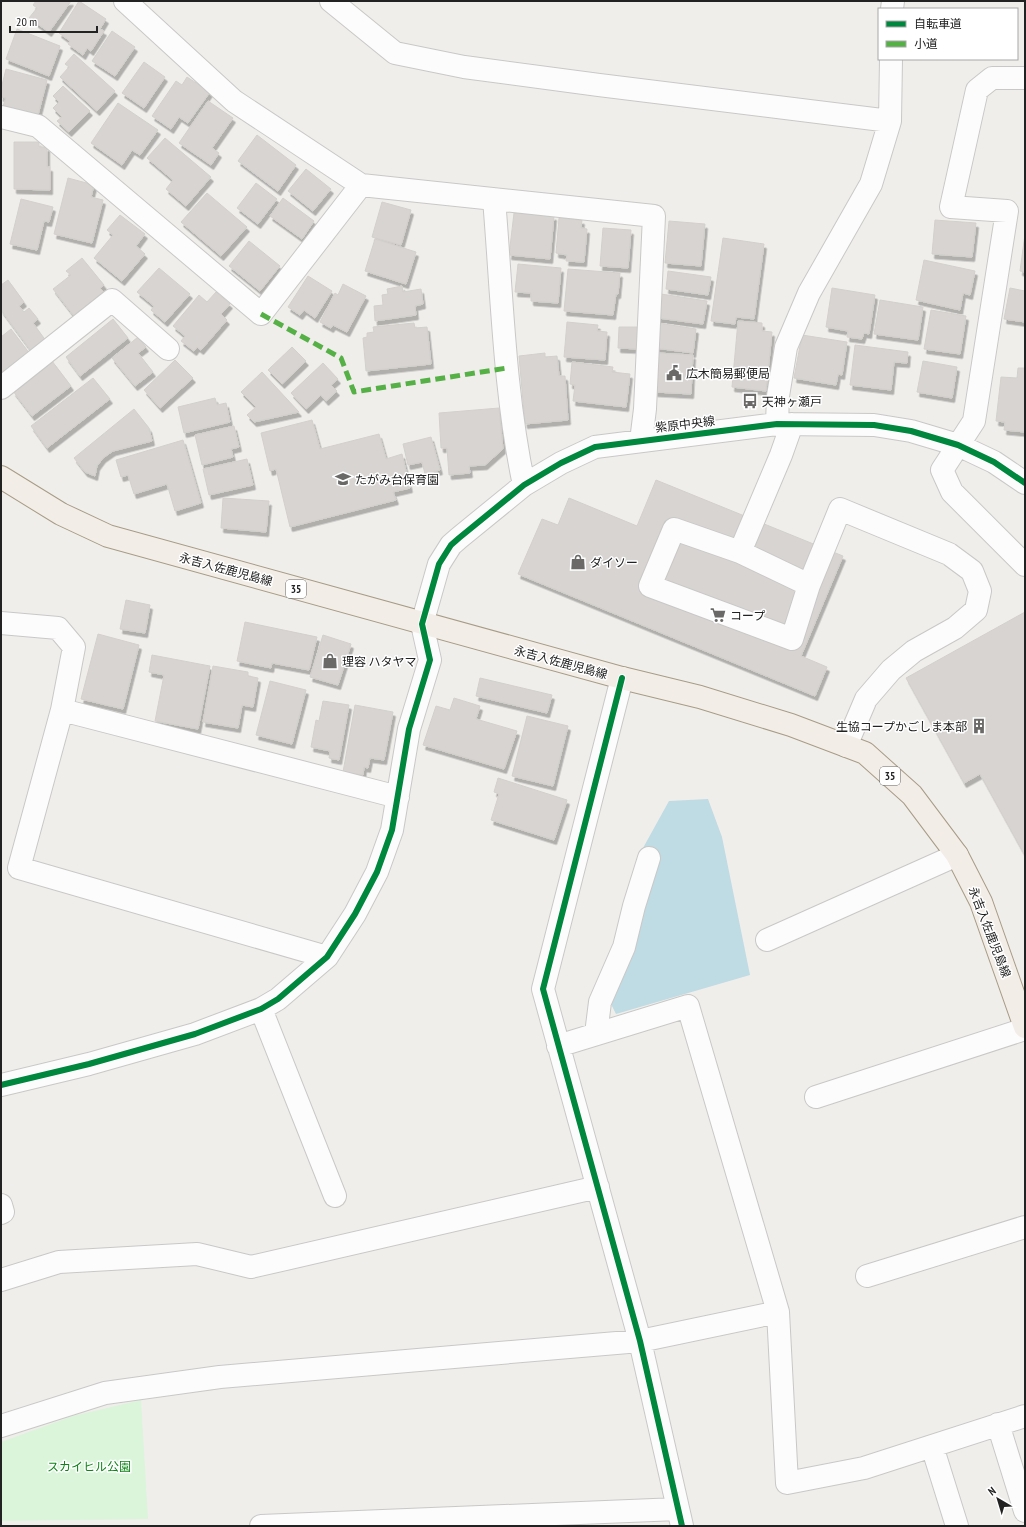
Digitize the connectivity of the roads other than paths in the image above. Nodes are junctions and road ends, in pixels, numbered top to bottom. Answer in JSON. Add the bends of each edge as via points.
{"nodes":[{"id":1,"x":125,"y":1,"type":"edge"},
{"id":2,"x":332,"y":1,"type":"edge"},
{"id":3,"x":891,"y":60,"type":"edge"},
{"id":4,"x":1025,"y":78,"type":"edge"},
{"id":5,"x":1,"y":117,"type":"edge"},
{"id":6,"x":890,"y":121,"type":"junction"},
{"id":7,"x":361,"y":185,"type":"junction"},
{"id":8,"x":494,"y":199,"type":"junction"},
{"id":9,"x":1016,"y":211,"type":"edge"},
{"id":10,"x":168,"y":349,"type":"dead end"},
{"id":11,"x":1,"y":388,"type":"edge"},
{"id":12,"x":784,"y":424,"type":"junction"},
{"id":13,"x":641,"y":440,"type":"junction"},
{"id":14,"x":958,"y":445,"type":"junction"},
{"id":15,"x":1,"y":477,"type":"edge"},
{"id":16,"x":1025,"y":483,"type":"edge"},
{"id":17,"x":524,"y":485,"type":"junction"},
{"id":18,"x":740,"y":552,"type":"junction"},
{"id":19,"x":1025,"y":565,"type":"edge"},
{"id":20,"x":809,"y":585,"type":"junction"},
{"id":21,"x":1,"y":623,"type":"edge"},
{"id":22,"x":422,"y":624,"type":"junction"},
{"id":23,"x":622,"y":678,"type":"junction"},
{"id":24,"x":62,"y":710,"type":"junction"},
{"id":25,"x":846,"y":746,"type":"junction"},
{"id":26,"x":398,"y":798,"type":"junction"},
{"id":27,"x":957,"y":855,"type":"junction"},
{"id":28,"x":649,"y":858,"type":"dead end"},
{"id":29,"x":767,"y":940,"type":"dead end"},
{"id":30,"x":327,"y":957,"type":"junction"},
{"id":31,"x":261,"y":1009,"type":"junction"},
{"id":32,"x":1025,"y":1028,"type":"edge"},
{"id":33,"x":596,"y":1034,"type":"junction"},
{"id":34,"x":558,"y":1046,"type":"junction"},
{"id":35,"x":1,"y":1085,"type":"edge"},
{"id":36,"x":816,"y":1097,"type":"dead end"},
{"id":37,"x":598,"y":1187,"type":"junction"},
{"id":38,"x":334,"y":1196,"type":"dead end"},
{"id":39,"x":1,"y":1206,"type":"edge"},
{"id":40,"x":1,"y":1213,"type":"edge"},
{"id":41,"x":1025,"y":1227,"type":"edge"},
{"id":42,"x":867,"y":1276,"type":"dead end"},
{"id":43,"x":1,"y":1280,"type":"edge"},
{"id":44,"x":778,"y":1312,"type":"junction"},
{"id":45,"x":640,"y":1341,"type":"junction"},
{"id":46,"x":1025,"y":1416,"type":"edge"},
{"id":47,"x":998,"y":1424,"type":"junction"},
{"id":48,"x":1,"y":1426,"type":"edge"},
{"id":49,"x":932,"y":1446,"type":"junction"},
{"id":50,"x":1025,"y":1511,"type":"edge"},
{"id":51,"x":680,"y":1518,"type":"edge"},
{"id":52,"x":261,"y":1526,"type":"edge"},
{"id":53,"x":957,"y":1526,"type":"edge"}],
"edges":[{"from":1,"to":7,"type":"street","via":[[234,101]]},
{"from":2,"to":6,"type":"street","via":[[395,54],[464,67]]},
{"from":3,"to":6,"type":"street"},
{"from":4,"to":9,"type":"street","via":[[992,78],[977,90],[951,207]]},
{"from":5,"to":7,"type":"street","via":[[38,126],[261,314]]},
{"from":6,"to":12,"type":"street","via":[[871,184],[809,293],[786,347],[778,396]]},
{"from":7,"to":8,"type":"street"},
{"from":8,"to":13,"type":"street","via":[[654,216],[645,409]]},
{"from":8,"to":17,"type":"street","via":[[507,368]]},
{"from":9,"to":14,"type":"street","via":[[974,422]]},
{"from":10,"to":11,"type":"street","via":[[112,300]]},
{"from":12,"to":13,"type":"street","name":"紫原中央線"},
{"from":12,"to":14,"type":"street","name":"紫原中央線","via":[[874,425],[911,431]]},
{"from":12,"to":18,"type":"street","via":[[781,455]]},
{"from":13,"to":17,"type":"street","name":"紫原中央線","via":[[595,447]]},
{"from":14,"to":16,"type":"street","name":"紫原中央線","via":[[994,462]]},
{"from":14,"to":19,"type":"street","via":[[942,470],[952,492]]},
{"from":15,"to":22,"type":"main road","name":"永吉入佐鹿児島線","number":"35","via":[[61,514],[108,536]]},
{"from":17,"to":22,"type":"street","name":"紫原中央線","via":[[451,545],[438,564]]},
{"from":18,"to":20,"type":"street"},
{"from":18,"to":20,"type":"street","via":[[674,529],[650,586],[792,639]]},
{"from":20,"to":25,"type":"street","via":[[840,509],[949,554],[972,571],[980,591],[976,610],[955,628],[914,651],[891,670],[866,699]]},
{"from":21,"to":24,"type":"street","via":[[58,628],[74,647]]},
{"from":22,"to":23,"type":"main road","name":"永吉入佐鹿児島線","number":"35"},
{"from":22,"to":26,"type":"street","via":[[430,660],[409,729]]},
{"from":23,"to":25,"type":"main road","name":"永吉入佐鹿児島線","number":"35","via":[[700,697],[791,725]]},
{"from":23,"to":34,"type":"street","via":[[543,989]]},
{"from":24,"to":26,"type":"street"},
{"from":24,"to":30,"type":"street","via":[[19,868]]},
{"from":25,"to":27,"type":"main road","name":"永吉入佐鹿児島線","number":"35","via":[[864,753],[912,795]]},
{"from":26,"to":30,"type":"street","via":[[392,830],[377,872],[355,914]]},
{"from":27,"to":29,"type":"street"},
{"from":27,"to":32,"type":"main road","name":"永吉入佐鹿児島線","number":"35","via":[[982,902]]},
{"from":28,"to":33,"type":"street","via":[[624,946],[600,1002]]},
{"from":30,"to":31,"type":"street","via":[[278,999]]},
{"from":31,"to":35,"type":"street","via":[[195,1034],[89,1064]]},
{"from":31,"to":38,"type":"street"},
{"from":32,"to":36,"type":"street"},
{"from":33,"to":34,"type":"street"},
{"from":33,"to":44,"type":"street","via":[[688,1006]]},
{"from":34,"to":37,"type":"street"},
{"from":37,"to":43,"type":"street","via":[[251,1267],[197,1254],[59,1262]]},
{"from":37,"to":45,"type":"street"},
{"from":39,"to":40,"type":"street"},
{"from":41,"to":42,"type":"street"},
{"from":44,"to":45,"type":"street"},
{"from":44,"to":49,"type":"street","via":[[787,1483],[864,1468]]},
{"from":45,"to":48,"type":"street","via":[[212,1378],[105,1393]]},
{"from":45,"to":51,"type":"street"},
{"from":46,"to":47,"type":"street"},
{"from":47,"to":49,"type":"street"},
{"from":47,"to":50,"type":"street"},
{"from":49,"to":53,"type":"street"},
{"from":51,"to":52,"type":"street"}]}
